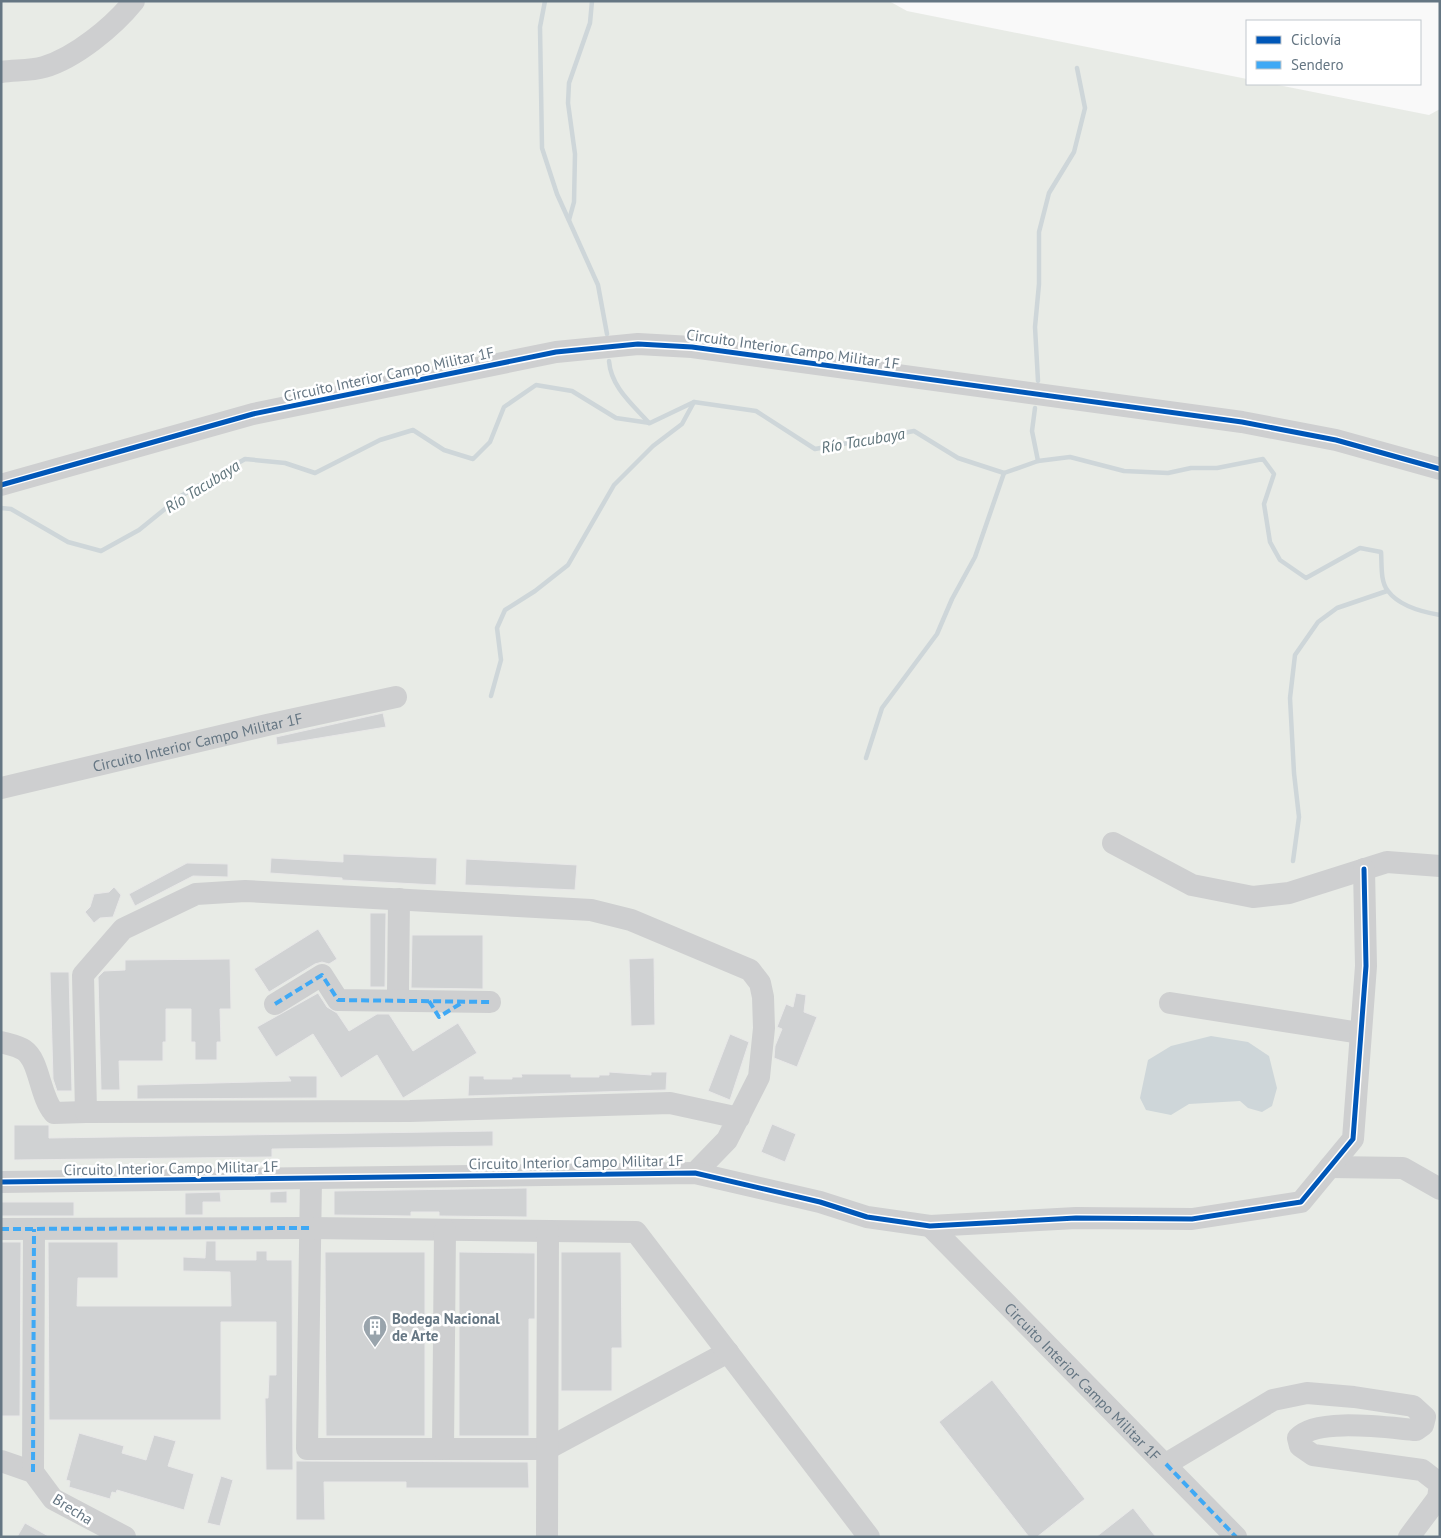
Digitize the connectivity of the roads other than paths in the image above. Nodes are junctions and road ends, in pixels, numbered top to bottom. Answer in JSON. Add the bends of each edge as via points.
{"nodes":[{"id":1,"x":134,"y":1,"type":"edge"},
{"id":2,"x":1,"y":72,"type":"edge"},
{"id":3,"x":1440,"y":469,"type":"edge"},
{"id":4,"x":1,"y":485,"type":"edge"},
{"id":5,"x":396,"y":697,"type":"dead end"},
{"id":6,"x":1,"y":788,"type":"edge"},
{"id":7,"x":1113,"y":842,"type":"dead end"},
{"id":8,"x":1440,"y":866,"type":"edge"},
{"id":9,"x":1364,"y":869,"type":"junction"},
{"id":10,"x":399,"y":899,"type":"junction"},
{"id":11,"x":398,"y":991,"type":"dead end"},
{"id":12,"x":490,"y":1002,"type":"dead end"},
{"id":13,"x":1170,"y":1003,"type":"dead end"},
{"id":14,"x":275,"y":1004,"type":"dead end"},
{"id":15,"x":1360,"y":1033,"type":"junction"},
{"id":16,"x":1,"y":1042,"type":"edge"},
{"id":17,"x":86,"y":1112,"type":"junction"},
{"id":18,"x":739,"y":1118,"type":"junction"},
{"id":19,"x":1330,"y":1167,"type":"junction"},
{"id":20,"x":695,"y":1172,"type":"junction"},
{"id":21,"x":311,"y":1179,"type":"junction"},
{"id":22,"x":1,"y":1182,"type":"edge"},
{"id":23,"x":1440,"y":1189,"type":"edge"},
{"id":24,"x":930,"y":1226,"type":"junction"},
{"id":25,"x":310,"y":1228,"type":"junction"},
{"id":26,"x":1,"y":1229,"type":"edge"},
{"id":27,"x":34,"y":1229,"type":"junction"},
{"id":28,"x":445,"y":1230,"type":"junction"},
{"id":29,"x":548,"y":1231,"type":"junction"},
{"id":30,"x":728,"y":1352,"type":"junction"},
{"id":31,"x":443,"y":1449,"type":"junction"},
{"id":32,"x":548,"y":1449,"type":"junction"},
{"id":33,"x":1,"y":1461,"type":"edge"},
{"id":34,"x":1166,"y":1464,"type":"junction"},
{"id":35,"x":33,"y":1472,"type":"junction"},
{"id":36,"x":124,"y":1537,"type":"edge"},
{"id":37,"x":547,"y":1537,"type":"edge"},
{"id":38,"x":869,"y":1537,"type":"edge"},
{"id":39,"x":1236,"y":1537,"type":"edge"},
{"id":40,"x":1409,"y":1537,"type":"edge"}],
"edges":[{"from":1,"to":2,"type":"street","via":[[66,59],[42,68]]},
{"from":3,"to":4,"type":"street","name":"Circuito Interior Campo Militar 1F","via":[[1336,440],[1242,422],[692,347],[638,344],[556,352],[253,414]]},
{"from":5,"to":6,"type":"street","name":"Circuito Interior Campo Militar 1F"},
{"from":7,"to":9,"type":"street","via":[[1192,884],[1253,897],[1288,892]]},
{"from":8,"to":9,"type":"street","via":[[1387,862]]},
{"from":9,"to":15,"type":"street","name":"Circuito Interior Campo Militar 1F","via":[[1366,966]]},
{"from":10,"to":11,"type":"street"},
{"from":10,"to":17,"type":"street","name":"Circuito Interior Campo Militar 1F","via":[[244,891],[196,894],[123,929],[83,975]]},
{"from":10,"to":18,"type":"street","name":"Circuito Interior Campo Militar 1F","via":[[591,910],[631,920],[750,970],[760,983],[764,1028],[759,1077]]},
{"from":12,"to":14,"type":"street","via":[[338,1000],[322,975]]},
{"from":13,"to":15,"type":"street"},
{"from":15,"to":19,"type":"street","name":"Circuito Interior Campo Militar 1F","via":[[1353,1139]]},
{"from":16,"to":17,"type":"street","via":[[24,1050],[35,1064],[45,1102],[54,1113]]},
{"from":17,"to":18,"type":"street","via":[[410,1112],[670,1102]]},
{"from":18,"to":20,"type":"street","name":"Circuito Interior Campo Militar 1F","via":[[727,1140]]},
{"from":19,"to":23,"type":"street","via":[[1403,1168]]},
{"from":19,"to":24,"type":"street","name":"Circuito Interior Campo Militar 1F","via":[[1301,1202],[1192,1219],[1076,1218]]},
{"from":20,"to":21,"type":"street","name":"Circuito Interior Campo Militar 1F"},
{"from":20,"to":24,"type":"street","name":"Circuito Interior Campo Militar 1F","via":[[820,1202],[867,1217]]},
{"from":21,"to":22,"type":"street","name":"Circuito Interior Campo Militar 1F"},
{"from":21,"to":25,"type":"street"},
{"from":24,"to":34,"type":"street","name":"Circuito Interior Campo Militar 1F"},
{"from":25,"to":27,"type":"street"},
{"from":25,"to":28,"type":"street"},
{"from":25,"to":31,"type":"street","via":[[307,1449]]},
{"from":26,"to":27,"type":"street"},
{"from":27,"to":35,"type":"street"},
{"from":28,"to":29,"type":"street"},
{"from":28,"to":31,"type":"street"},
{"from":29,"to":30,"type":"street","via":[[636,1232]]},
{"from":29,"to":32,"type":"street"},
{"from":30,"to":32,"type":"street"},
{"from":30,"to":38,"type":"street"},
{"from":31,"to":32,"type":"street"},
{"from":32,"to":37,"type":"street"},
{"from":33,"to":35,"type":"street"},
{"from":34,"to":39,"type":"street","name":"Circuito Interior Campo Militar 1F"},
{"from":34,"to":40,"type":"street","via":[[1273,1400],[1307,1394],[1413,1406],[1425,1417],[1423,1425],[1416,1430],[1324,1426],[1304,1432],[1298,1438],[1300,1446],[1313,1455],[1422,1470],[1440,1484],[1438,1498]]},
{"from":35,"to":36,"type":"street","name":"Brecha","via":[[53,1499]]}]}
